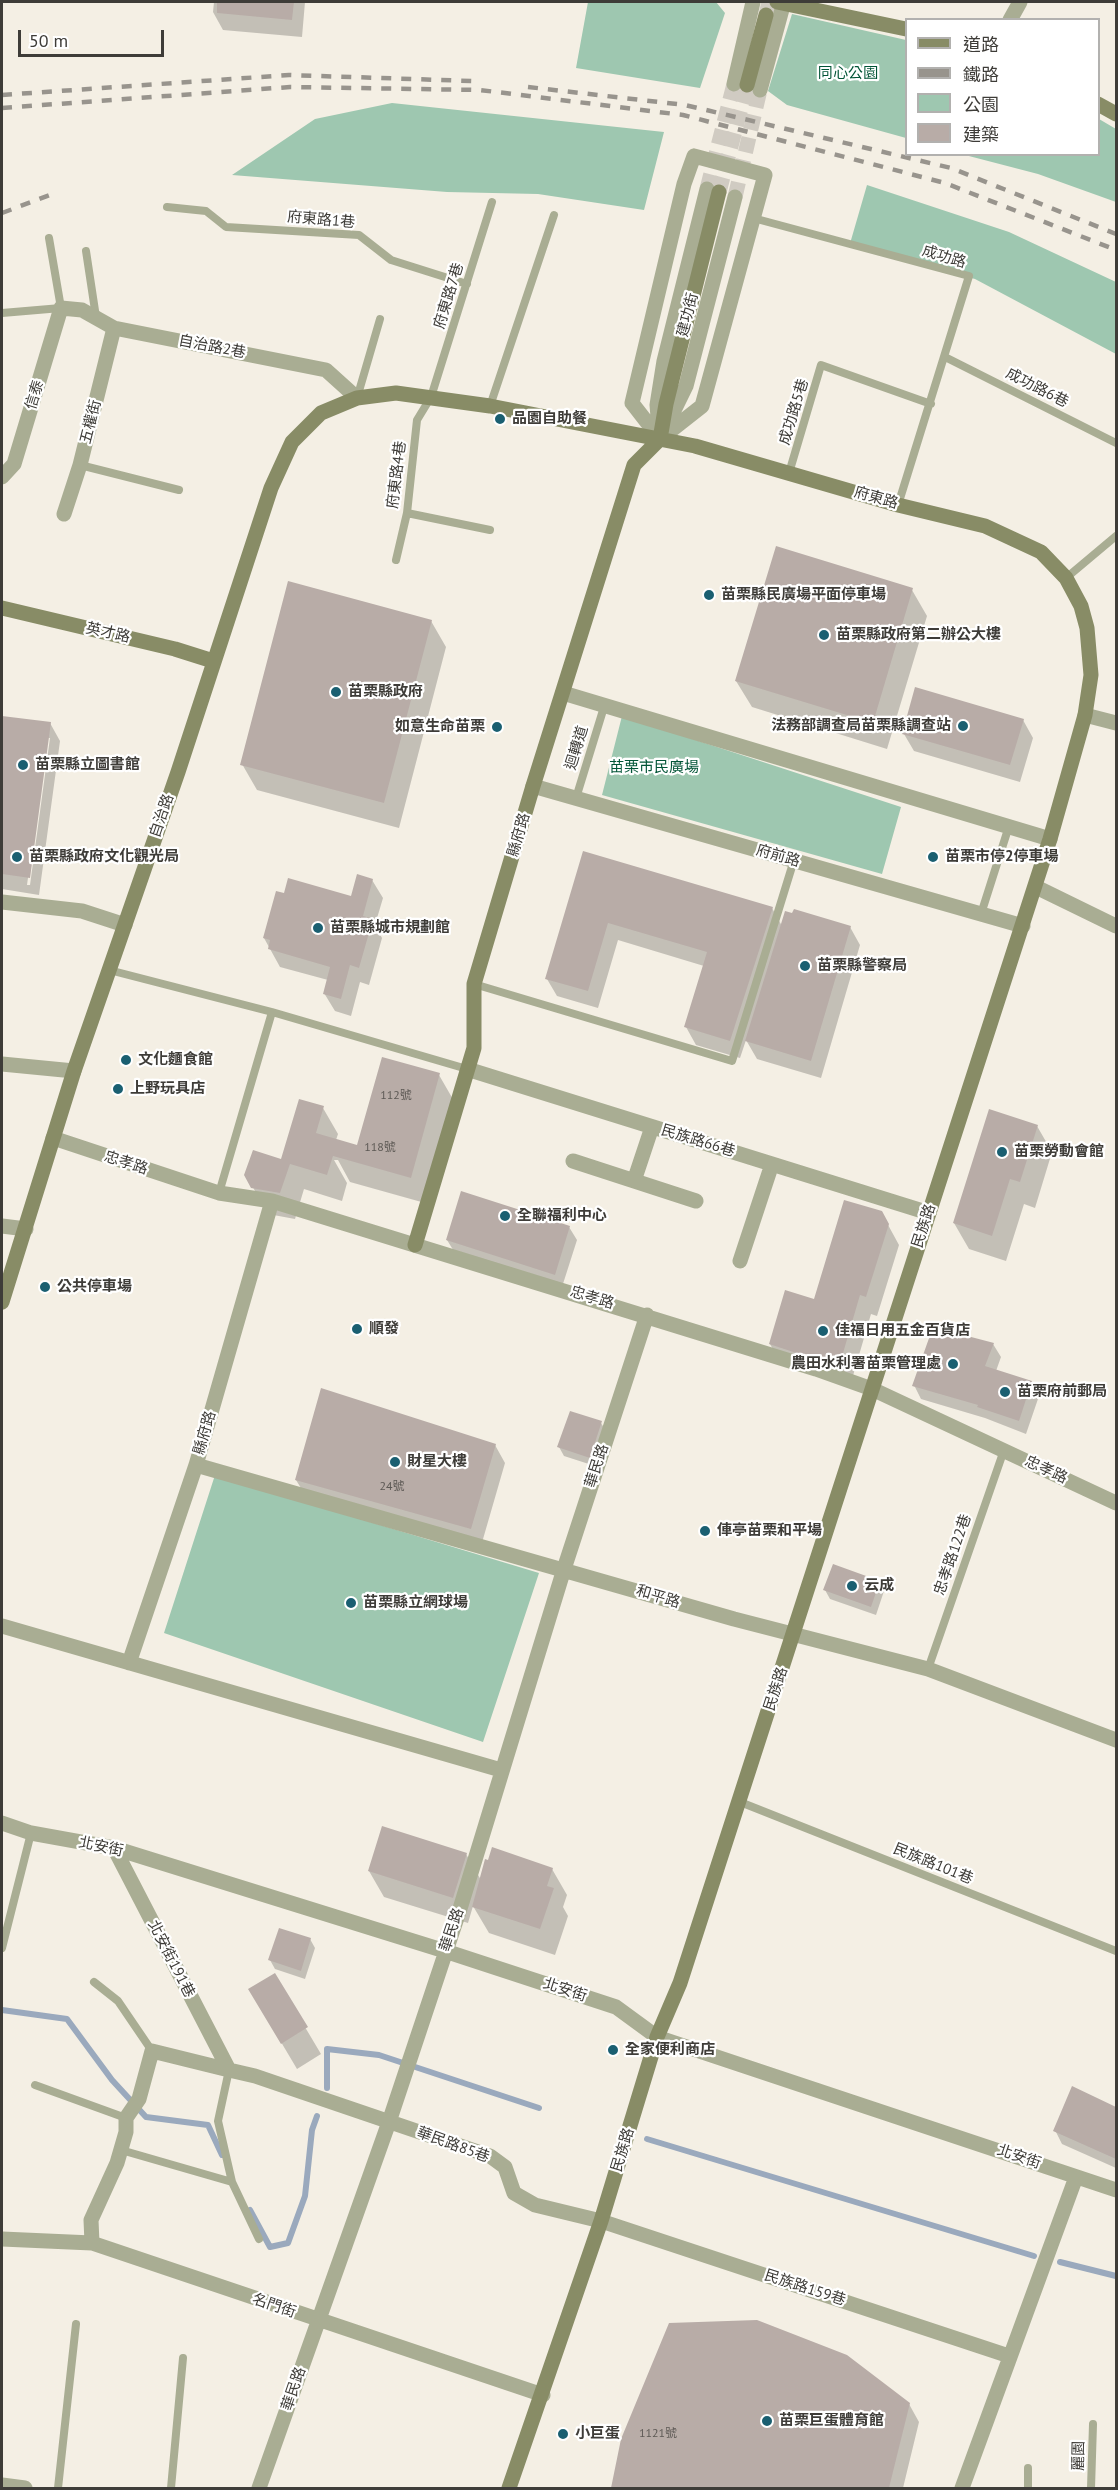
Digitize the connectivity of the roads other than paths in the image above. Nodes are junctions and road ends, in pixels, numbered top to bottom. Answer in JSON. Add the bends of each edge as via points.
{"nodes":[{"id":1,"x":753,"y":2,"type":"tunnel mouth"},
{"id":2,"x":782,"y":2,"type":"edge"},
{"id":3,"x":1020,"y":2,"type":"edge"},
{"id":4,"x":766,"y":15,"type":"tunnel mouth"},
{"id":5,"x":1011,"y":18,"type":"edge"},
{"id":6,"x":905,"y":29,"type":"edge"},
{"id":7,"x":747,"y":86,"type":"junction"},
{"id":8,"x":1100,"y":105,"type":"edge"},
{"id":9,"x":1116,"y":114,"type":"edge"},
{"id":10,"x":713,"y":190,"type":"tunnel mouth"},
{"id":11,"x":735,"y":197,"type":"tunnel mouth"},
{"id":12,"x":492,"y":202,"type":"dead end"},
{"id":13,"x":167,"y":207,"type":"dead end"},
{"id":14,"x":554,"y":215,"type":"dead end"},
{"id":15,"x":753,"y":219,"type":"junction"},
{"id":16,"x":49,"y":238,"type":"dead end"},
{"id":17,"x":86,"y":251,"type":"dead end"},
{"id":18,"x":467,"y":284,"type":"junction"},
{"id":19,"x":61,"y":308,"type":"junction"},
{"id":20,"x":2,"y":313,"type":"edge"},
{"id":21,"x":96,"y":318,"type":"junction"},
{"id":22,"x":380,"y":319,"type":"dead end"},
{"id":23,"x":114,"y":328,"type":"junction"},
{"id":24,"x":945,"y":357,"type":"junction"},
{"id":25,"x":431,"y":397,"type":"junction"},
{"id":26,"x":357,"y":398,"type":"junction"},
{"id":27,"x":931,"y":404,"type":"junction"},
{"id":28,"x":490,"y":406,"type":"junction"},
{"id":29,"x":660,"y":439,"type":"junction"},
{"id":30,"x":1116,"y":443,"type":"edge"},
{"id":31,"x":80,"y":465,"type":"junction"},
{"id":32,"x":789,"y":474,"type":"junction"},
{"id":33,"x":2,"y":477,"type":"edge"},
{"id":34,"x":179,"y":490,"type":"dead end"},
{"id":35,"x":898,"y":505,"type":"junction"},
{"id":36,"x":406,"y":513,"type":"junction"},
{"id":37,"x":64,"y":514,"type":"dead end"},
{"id":38,"x":490,"y":530,"type":"dead end"},
{"id":39,"x":1116,"y":536,"type":"edge"},
{"id":40,"x":396,"y":560,"type":"dead end"},
{"id":41,"x":1066,"y":578,"type":"junction"},
{"id":42,"x":2,"y":608,"type":"edge"},
{"id":43,"x":213,"y":661,"type":"junction"},
{"id":44,"x":563,"y":693,"type":"junction"},
{"id":45,"x":604,"y":707,"type":"junction"},
{"id":46,"x":1085,"y":715,"type":"junction"},
{"id":47,"x":1116,"y":723,"type":"edge"},
{"id":48,"x":533,"y":786,"type":"junction"},
{"id":49,"x":576,"y":798,"type":"junction"},
{"id":50,"x":1010,"y":826,"type":"junction"},
{"id":51,"x":1050,"y":838,"type":"junction"},
{"id":52,"x":794,"y":860,"type":"junction"},
{"id":53,"x":1036,"y":887,"type":"junction"},
{"id":54,"x":2,"y":902,"type":"edge"},
{"id":55,"x":981,"y":914,"type":"junction"},
{"id":56,"x":125,"y":925,"type":"junction"},
{"id":57,"x":1023,"y":926,"type":"junction"},
{"id":58,"x":1116,"y":926,"type":"edge"},
{"id":59,"x":109,"y":970,"type":"junction"},
{"id":60,"x":474,"y":984,"type":"junction"},
{"id":61,"x":272,"y":1012,"type":"junction"},
{"id":62,"x":2,"y":1064,"type":"edge"},
{"id":63,"x":467,"y":1069,"type":"junction"},
{"id":64,"x":74,"y":1071,"type":"junction"},
{"id":65,"x":652,"y":1127,"type":"junction"},
{"id":66,"x":52,"y":1138,"type":"junction"},
{"id":67,"x":573,"y":1161,"type":"dead end"},
{"id":68,"x":772,"y":1164,"type":"junction"},
{"id":69,"x":634,"y":1181,"type":"junction"},
{"id":70,"x":219,"y":1193,"type":"junction"},
{"id":71,"x":272,"y":1201,"type":"junction"},
{"id":72,"x":696,"y":1201,"type":"dead end"},
{"id":73,"x":929,"y":1213,"type":"junction"},
{"id":74,"x":2,"y":1226,"type":"edge"},
{"id":75,"x":26,"y":1228,"type":"junction"},
{"id":76,"x":415,"y":1245,"type":"junction"},
{"id":77,"x":740,"y":1261,"type":"dead end"},
{"id":78,"x":2,"y":1302,"type":"edge"},
{"id":79,"x":647,"y":1315,"type":"junction"},
{"id":80,"x":872,"y":1389,"type":"junction"},
{"id":81,"x":1004,"y":1450,"type":"junction"},
{"id":82,"x":196,"y":1465,"type":"junction"},
{"id":83,"x":1116,"y":1503,"type":"edge"},
{"id":84,"x":564,"y":1569,"type":"junction"},
{"id":85,"x":2,"y":1626,"type":"edge"},
{"id":86,"x":794,"y":1635,"type":"junction"},
{"id":87,"x":129,"y":1663,"type":"junction"},
{"id":88,"x":928,"y":1669,"type":"junction"},
{"id":89,"x":1116,"y":1740,"type":"edge"},
{"id":90,"x":501,"y":1770,"type":"junction"},
{"id":91,"x":740,"y":1802,"type":"junction"},
{"id":92,"x":2,"y":1823,"type":"edge"},
{"id":93,"x":31,"y":1833,"type":"junction"},
{"id":94,"x":114,"y":1848,"type":"junction"},
{"id":95,"x":2,"y":1948,"type":"edge"},
{"id":96,"x":445,"y":1951,"type":"junction"},
{"id":97,"x":1116,"y":1951,"type":"edge"},
{"id":98,"x":94,"y":1982,"type":"dead end"},
{"id":99,"x":657,"y":2037,"type":"junction"},
{"id":100,"x":152,"y":2051,"type":"junction"},
{"id":101,"x":229,"y":2070,"type":"junction"},
{"id":102,"x":35,"y":2085,"type":"dead end"},
{"id":103,"x":133,"y":2109,"type":"junction"},
{"id":104,"x":389,"y":2122,"type":"junction"},
{"id":105,"x":121,"y":2150,"type":"junction"},
{"id":106,"x":1076,"y":2177,"type":"junction"},
{"id":107,"x":232,"y":2182,"type":"junction"},
{"id":108,"x":1116,"y":2190,"type":"edge"},
{"id":109,"x":601,"y":2221,"type":"junction"},
{"id":110,"x":2,"y":2239,"type":"edge"},
{"id":111,"x":259,"y":2239,"type":"dead end"},
{"id":112,"x":92,"y":2243,"type":"junction"},
{"id":113,"x":317,"y":2321,"type":"junction"},
{"id":114,"x":76,"y":2324,"type":"dead end"},
{"id":115,"x":1009,"y":2356,"type":"junction"},
{"id":116,"x":183,"y":2358,"type":"dead end"},
{"id":117,"x":543,"y":2395,"type":"junction"},
{"id":118,"x":1093,"y":2424,"type":"dead end"},
{"id":119,"x":1028,"y":2468,"type":"dead end"},
{"id":120,"x":2,"y":2485,"type":"edge"},
{"id":121,"x":25,"y":2488,"type":"edge"},
{"id":122,"x":58,"y":2488,"type":"edge"},
{"id":123,"x":171,"y":2488,"type":"edge"},
{"id":124,"x":259,"y":2488,"type":"edge"},
{"id":125,"x":509,"y":2488,"type":"edge"},
{"id":126,"x":962,"y":2488,"type":"edge"},
{"id":127,"x":1028,"y":2488,"type":"edge"},
{"id":128,"x":1091,"y":2488,"type":"edge"}],
"edges":[{"from":1,"to":7,"type":"street"},
{"from":2,"to":6,"type":"street"},
{"from":2,"to":7,"type":"street"},
{"from":3,"to":5,"type":"street"},
{"from":4,"to":7,"type":"street"},
{"from":8,"to":9,"type":"street"},
{"from":10,"to":29,"type":"street","name":"建功街"},
{"from":11,"to":29,"type":"street","via":[[686,386]]},
{"from":12,"to":18,"type":"lane","name":"府東路7巷"},
{"from":13,"to":18,"type":"lane","name":"府東路1巷","via":[[206,211],[226,226],[359,235],[391,260]]},
{"from":14,"to":28,"type":"lane"},
{"from":15,"to":24,"type":"lane","name":"成功路","via":[[969,276]]},
{"from":15,"to":29,"type":"street","via":[[702,406]]},
{"from":15,"to":29,"type":"street","via":[[765,175],[694,156],[632,403]]},
{"from":16,"to":19,"type":"lane"},
{"from":17,"to":21,"type":"lane"},
{"from":18,"to":25,"type":"lane","name":"府東路7巷"},
{"from":19,"to":20,"type":"lane"},
{"from":19,"to":21,"type":"street","name":"自治路2巷","via":[[82,310]]},
{"from":19,"to":33,"type":"street","name":"信泰","via":[[14,464]]},
{"from":21,"to":23,"type":"street","name":"自治路2巷"},
{"from":22,"to":26,"type":"lane"},
{"from":23,"to":26,"type":"street","name":"自治路2巷","via":[[326,370]]},
{"from":23,"to":31,"type":"street","name":"五權街"},
{"from":24,"to":27,"type":"lane","name":"成功路"},
{"from":24,"to":30,"type":"lane","name":"成功路6巷"},
{"from":25,"to":26,"type":"street","name":"府東路","via":[[396,393]]},
{"from":25,"to":28,"type":"street","name":"府東路"},
{"from":25,"to":36,"type":"lane","name":"府東路4巷","via":[[417,420]]},
{"from":26,"to":43,"type":"street","name":"自治路","via":[[321,413],[292,442],[271,488]]},
{"from":27,"to":32,"type":"lane","name":"成功路5巷","via":[[821,365]]},
{"from":27,"to":35,"type":"lane","name":"成功路"},
{"from":28,"to":29,"type":"street","name":"府東路"},
{"from":29,"to":32,"type":"street","name":"府東路"},
{"from":29,"to":44,"type":"street","name":"縣府路","via":[[634,465]]},
{"from":31,"to":34,"type":"lane"},
{"from":31,"to":37,"type":"street","name":"五權街"},
{"from":32,"to":35,"type":"street","name":"府東路"},
{"from":35,"to":41,"type":"street","name":"府東路","via":[[985,526],[1024,542],[1041,552]]},
{"from":36,"to":38,"type":"lane"},
{"from":36,"to":40,"type":"lane","name":"府東路4巷"},
{"from":39,"to":41,"type":"lane"},
{"from":41,"to":46,"type":"street","name":"府東路","via":[[1087,628],[1091,675]]},
{"from":42,"to":43,"type":"street","name":"英才路"},
{"from":43,"to":56,"type":"street","name":"自治路"},
{"from":44,"to":45,"type":"street"},
{"from":44,"to":48,"type":"street","name":"縣府路"},
{"from":45,"to":49,"type":"lane","name":"迴轉道"},
{"from":45,"to":50,"type":"street"},
{"from":46,"to":47,"type":"street"},
{"from":46,"to":51,"type":"street","name":"府東路"},
{"from":48,"to":49,"type":"street","name":"府前路"},
{"from":48,"to":60,"type":"street","name":"縣府路"},
{"from":49,"to":52,"type":"street","name":"府前路"},
{"from":50,"to":51,"type":"street"},
{"from":50,"to":55,"type":"lane"},
{"from":51,"to":53,"type":"street","name":"府東路"},
{"from":52,"to":55,"type":"street","name":"府前路"},
{"from":52,"to":60,"type":"lane","via":[[732,1061]]},
{"from":53,"to":57,"type":"street","name":"民族路"},
{"from":53,"to":58,"type":"street"},
{"from":54,"to":56,"type":"street","via":[[82,911]]},
{"from":55,"to":57,"type":"street","name":"府前路"},
{"from":56,"to":59,"type":"street","name":"自治路"},
{"from":57,"to":73,"type":"street","name":"民族路"},
{"from":59,"to":61,"type":"lane"},
{"from":59,"to":64,"type":"street","name":"自治路"},
{"from":60,"to":63,"type":"street","name":"縣府路","via":[[474,1048]]},
{"from":61,"to":63,"type":"lane"},
{"from":61,"to":70,"type":"lane"},
{"from":62,"to":64,"type":"street"},
{"from":63,"to":65,"type":"street","name":"民族路66巷"},
{"from":63,"to":76,"type":"street","name":"縣府路"},
{"from":64,"to":66,"type":"street","name":"自治路"},
{"from":65,"to":68,"type":"street","name":"民族路66巷"},
{"from":65,"to":69,"type":"street"},
{"from":66,"to":70,"type":"street","name":"忠孝路"},
{"from":66,"to":75,"type":"street","name":"自治路"},
{"from":67,"to":69,"type":"street"},
{"from":68,"to":73,"type":"street","name":"民族路66巷"},
{"from":68,"to":77,"type":"street"},
{"from":69,"to":72,"type":"street"},
{"from":70,"to":71,"type":"street","name":"忠孝路"},
{"from":71,"to":76,"type":"street","name":"忠孝路"},
{"from":71,"to":82,"type":"street","name":"縣府路"},
{"from":73,"to":80,"type":"street","name":"民族路"},
{"from":74,"to":75,"type":"street"},
{"from":75,"to":78,"type":"street","name":"自治路"},
{"from":76,"to":79,"type":"street","name":"忠孝路"},
{"from":79,"to":80,"type":"street","name":"忠孝路"},
{"from":79,"to":84,"type":"street","name":"華民路"},
{"from":80,"to":81,"type":"street","name":"忠孝路"},
{"from":80,"to":86,"type":"street","name":"民族路"},
{"from":81,"to":83,"type":"street","name":"忠孝路"},
{"from":81,"to":88,"type":"lane","name":"忠孝路122巷"},
{"from":82,"to":84,"type":"street","name":"和平路"},
{"from":82,"to":87,"type":"street","name":"縣府路"},
{"from":84,"to":86,"type":"street","name":"和平路"},
{"from":84,"to":90,"type":"street","name":"華民路"},
{"from":85,"to":87,"type":"street"},
{"from":86,"to":88,"type":"street","name":"和平路"},
{"from":86,"to":91,"type":"street","name":"民族路"},
{"from":87,"to":90,"type":"street"},
{"from":88,"to":89,"type":"street","name":"和平路"},
{"from":90,"to":96,"type":"street","name":"華民路"},
{"from":91,"to":97,"type":"lane","name":"民族路101巷"},
{"from":91,"to":99,"type":"street","name":"民族路","via":[[680,1983]]},
{"from":92,"to":93,"type":"street","name":"北安街"},
{"from":93,"to":94,"type":"street","name":"北安街"},
{"from":93,"to":95,"type":"lane"},
{"from":94,"to":96,"type":"street","name":"北安街"},
{"from":94,"to":101,"type":"street","name":"北安街191巷"},
{"from":96,"to":99,"type":"street","name":"北安街","via":[[616,2007]]},
{"from":96,"to":104,"type":"street","name":"華民路"},
{"from":98,"to":100,"type":"lane","via":[[118,2001]]},
{"from":99,"to":106,"type":"street","name":"北安街"},
{"from":99,"to":109,"type":"street","name":"民族路"},
{"from":100,"to":101,"type":"street"},
{"from":100,"to":103,"type":"street"},
{"from":101,"to":104,"type":"street"},
{"from":101,"to":107,"type":"lane","via":[[218,2121]]},
{"from":102,"to":103,"type":"lane"},
{"from":103,"to":105,"type":"street"},
{"from":104,"to":109,"type":"street","name":"華民路85巷","via":[[490,2157],[505,2167],[514,2193],[535,2205]]},
{"from":104,"to":113,"type":"street","name":"華民路"},
{"from":105,"to":107,"type":"lane"},
{"from":105,"to":112,"type":"street","via":[[91,2220]]},
{"from":106,"to":108,"type":"street","name":"北安街"},
{"from":106,"to":115,"type":"street"},
{"from":107,"to":111,"type":"lane"},
{"from":109,"to":115,"type":"street","name":"民族路159巷"},
{"from":109,"to":117,"type":"street","name":"民族路"},
{"from":110,"to":112,"type":"street","name":"名門街"},
{"from":112,"to":113,"type":"street","name":"名門街"},
{"from":113,"to":117,"type":"street","name":"名門街"},
{"from":113,"to":124,"type":"street","name":"華民路"},
{"from":114,"to":122,"type":"lane"},
{"from":115,"to":126,"type":"street"},
{"from":116,"to":123,"type":"lane"},
{"from":117,"to":125,"type":"street","name":"民族路"},
{"from":118,"to":128,"type":"lane","name":"麗園"},
{"from":119,"to":127,"type":"lane"},
{"from":120,"to":121,"type":"street"}]}
